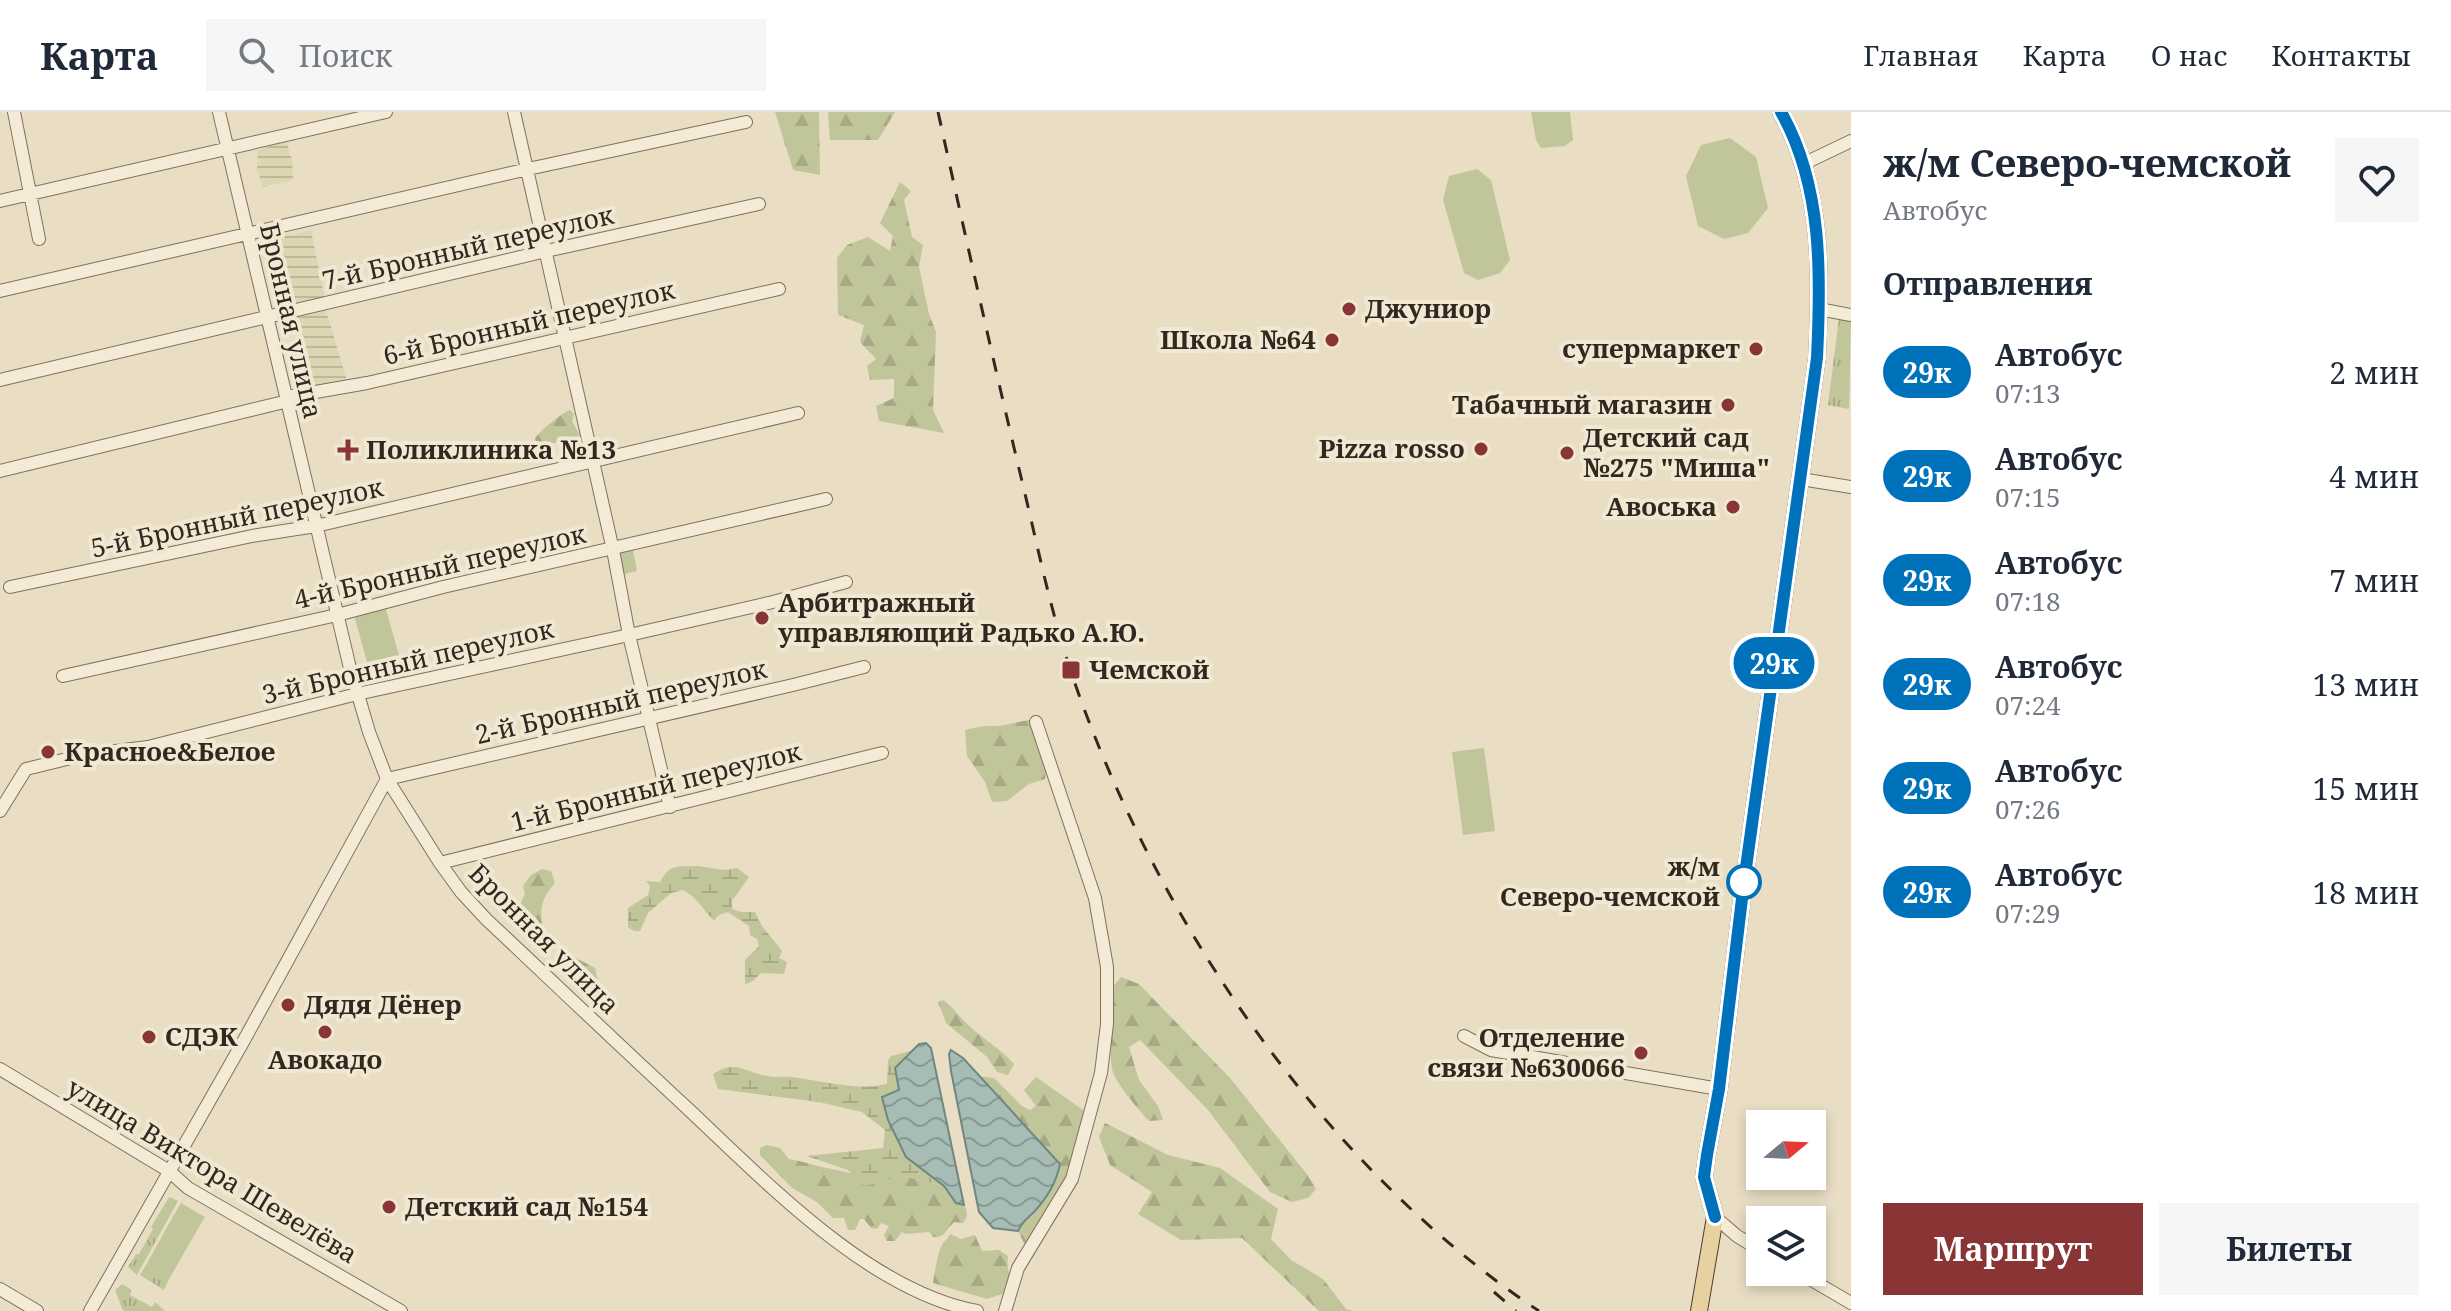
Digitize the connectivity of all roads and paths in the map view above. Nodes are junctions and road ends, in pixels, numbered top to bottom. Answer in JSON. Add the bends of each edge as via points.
{"nodes":[{"id":1,"x":14,"y":112,"type":"edge"},
{"id":2,"x":219,"y":112,"type":"edge"},
{"id":3,"x":386,"y":112,"type":"edge"},
{"id":4,"x":514,"y":112,"type":"edge"},
{"id":5,"x":1781,"y":112,"type":"edge"},
{"id":6,"x":746,"y":122,"type":"dead end"},
{"id":7,"x":1851,"y":141,"type":"edge"},
{"id":8,"x":227,"y":148,"type":"junction"},
{"id":9,"x":1803,"y":164,"type":"junction"},
{"id":10,"x":528,"y":169,"type":"junction"},
{"id":11,"x":30,"y":194,"type":"junction"},
{"id":12,"x":0,"y":201,"type":"edge"},
{"id":13,"x":759,"y":204,"type":"dead end"},
{"id":14,"x":248,"y":234,"type":"junction"},
{"id":15,"x":39,"y":239,"type":"dead end"},
{"id":16,"x":546,"y":251,"type":"junction"},
{"id":17,"x":779,"y":289,"type":"dead end"},
{"id":18,"x":0,"y":291,"type":"edge"},
{"id":19,"x":1819,"y":309,"type":"junction"},
{"id":20,"x":1851,"y":315,"type":"edge"},
{"id":21,"x":268,"y":318,"type":"junction"},
{"id":22,"x":564,"y":339,"type":"junction"},
{"id":23,"x":0,"y":380,"type":"edge"},
{"id":24,"x":288,"y":399,"type":"junction"},
{"id":25,"x":798,"y":413,"type":"dead end"},
{"id":26,"x":593,"y":462,"type":"junction"},
{"id":27,"x":0,"y":471,"type":"edge"},
{"id":28,"x":1801,"y":479,"type":"junction"},
{"id":29,"x":1851,"y":487,"type":"edge"},
{"id":30,"x":826,"y":499,"type":"dead end"},
{"id":31,"x":316,"y":526,"type":"junction"},
{"id":32,"x":613,"y":550,"type":"junction"},
{"id":33,"x":846,"y":582,"type":"dead end"},
{"id":34,"x":10,"y":587,"type":"dead end"},
{"id":35,"x":337,"y":615,"type":"junction"},
{"id":36,"x":629,"y":635,"type":"junction"},
{"id":37,"x":864,"y":667,"type":"dead end"},
{"id":38,"x":63,"y":676,"type":"dead end"},
{"id":39,"x":357,"y":694,"type":"junction"},
{"id":40,"x":649,"y":718,"type":"junction"},
{"id":41,"x":1036,"y":722,"type":"dead end"},
{"id":42,"x":882,"y":753,"type":"dead end"},
{"id":43,"x":387,"y":779,"type":"junction"},
{"id":44,"x":670,"y":807,"type":"junction"},
{"id":45,"x":0,"y":811,"type":"edge"},
{"id":46,"x":440,"y":863,"type":"junction"},
{"id":47,"x":1464,"y":1036,"type":"dead end"},
{"id":48,"x":0,"y":1069,"type":"edge"},
{"id":49,"x":1719,"y":1089,"type":"junction"},
{"id":50,"x":169,"y":1171,"type":"junction"},
{"id":51,"x":1715,"y":1217,"type":"junction"},
{"id":52,"x":1746,"y":1241,"type":"edge"},
{"id":53,"x":1822,"y":1286,"type":"edge"},
{"id":54,"x":0,"y":1289,"type":"edge"},
{"id":55,"x":1851,"y":1303,"type":"edge"},
{"id":56,"x":37,"y":1311,"type":"edge"},
{"id":57,"x":90,"y":1311,"type":"edge"},
{"id":58,"x":401,"y":1311,"type":"edge"},
{"id":59,"x":977,"y":1311,"type":"edge"},
{"id":60,"x":1005,"y":1311,"type":"edge"},
{"id":61,"x":1699,"y":1311,"type":"edge"}],
"edges":[{"from":1,"to":11,"type":"street"},
{"from":2,"to":8,"type":"street","name":"Бронная улица"},
{"from":3,"to":8,"type":"street"},
{"from":4,"to":10,"type":"street"},
{"from":5,"to":9,"type":"main road"},
{"from":6,"to":10,"type":"street"},
{"from":7,"to":9,"type":"street"},
{"from":8,"to":11,"type":"street"},
{"from":8,"to":14,"type":"street","name":"Бронная улица"},
{"from":9,"to":19,"type":"main road","via":[[1814,206]]},
{"from":10,"to":14,"type":"street"},
{"from":10,"to":16,"type":"street"},
{"from":11,"to":12,"type":"street"},
{"from":11,"to":15,"type":"street"},
{"from":13,"to":16,"type":"street","name":"7-й Бронный переулок"},
{"from":14,"to":18,"type":"street"},
{"from":14,"to":21,"type":"street","name":"Бронная улица"},
{"from":16,"to":21,"type":"street","name":"7-й Бронный переулок"},
{"from":16,"to":22,"type":"street"},
{"from":17,"to":22,"type":"street","name":"6-й Бронный переулок"},
{"from":19,"to":20,"type":"street"},
{"from":19,"to":28,"type":"main road"},
{"from":21,"to":23,"type":"street","name":"7-й Бронный переулок"},
{"from":21,"to":24,"type":"street","name":"Бронная улица"},
{"from":22,"to":24,"type":"street","name":"6-й Бронный переулок"},
{"from":22,"to":26,"type":"street"},
{"from":24,"to":27,"type":"street","name":"6-й Бронный переулок"},
{"from":24,"to":31,"type":"street","name":"Бронная улица"},
{"from":25,"to":26,"type":"street","name":"5-й Бронный переулок"},
{"from":26,"to":31,"type":"street","name":"5-й Бронный переулок"},
{"from":26,"to":32,"type":"street"},
{"from":28,"to":29,"type":"street"},
{"from":28,"to":49,"type":"main road"},
{"from":30,"to":32,"type":"street","name":"4-й Бронный переулок"},
{"from":31,"to":34,"type":"street","name":"5-й Бронный переулок"},
{"from":31,"to":35,"type":"street","name":"Бронная улица"},
{"from":32,"to":35,"type":"street","name":"4-й Бронный переулок"},
{"from":32,"to":36,"type":"street"},
{"from":33,"to":36,"type":"street","name":"3-й Бронный переулок"},
{"from":35,"to":38,"type":"street","name":"4-й Бронный переулок"},
{"from":35,"to":39,"type":"street","name":"Бронная улица"},
{"from":36,"to":39,"type":"street","name":"3-й Бронный переулок"},
{"from":36,"to":40,"type":"street"},
{"from":37,"to":40,"type":"street","name":"2-й Бронный переулок"},
{"from":39,"to":43,"type":"street","name":"Бронная улица"},
{"from":39,"to":45,"type":"street","name":"3-й Бронный переулок","via":[[148,747],[26,769]]},
{"from":40,"to":43,"type":"street","name":"2-й Бронный переулок"},
{"from":40,"to":44,"type":"street"},
{"from":41,"to":60,"type":"street","via":[[1095,898],[1107,967],[1107,1024],[1101,1073],[1072,1179],[1018,1268]]},
{"from":42,"to":44,"type":"street","name":"1-й Бронный переулок"},
{"from":43,"to":46,"type":"street","name":"Бронная улица"},
{"from":43,"to":50,"type":"street"},
{"from":44,"to":46,"type":"street","name":"1-й Бронный переулок"},
{"from":46,"to":59,"type":"street","name":"Бронная улица","via":[[486,919],[821,1228],[909,1287],[939,1302]]},
{"from":47,"to":49,"type":"street","via":[[1491,1050]]},
{"from":48,"to":50,"type":"street","name":"улица Виктора Шевелёва"},
{"from":49,"to":51,"type":"main road","via":[[1704,1177]]},
{"from":50,"to":57,"type":"street"},
{"from":50,"to":58,"type":"street","name":"улица Виктора Шевелёва","via":[[188,1188]]},
{"from":51,"to":52,"type":"street"},
{"from":51,"to":61,"type":"main road"},
{"from":53,"to":55,"type":"street"},
{"from":54,"to":56,"type":"street"}]}
